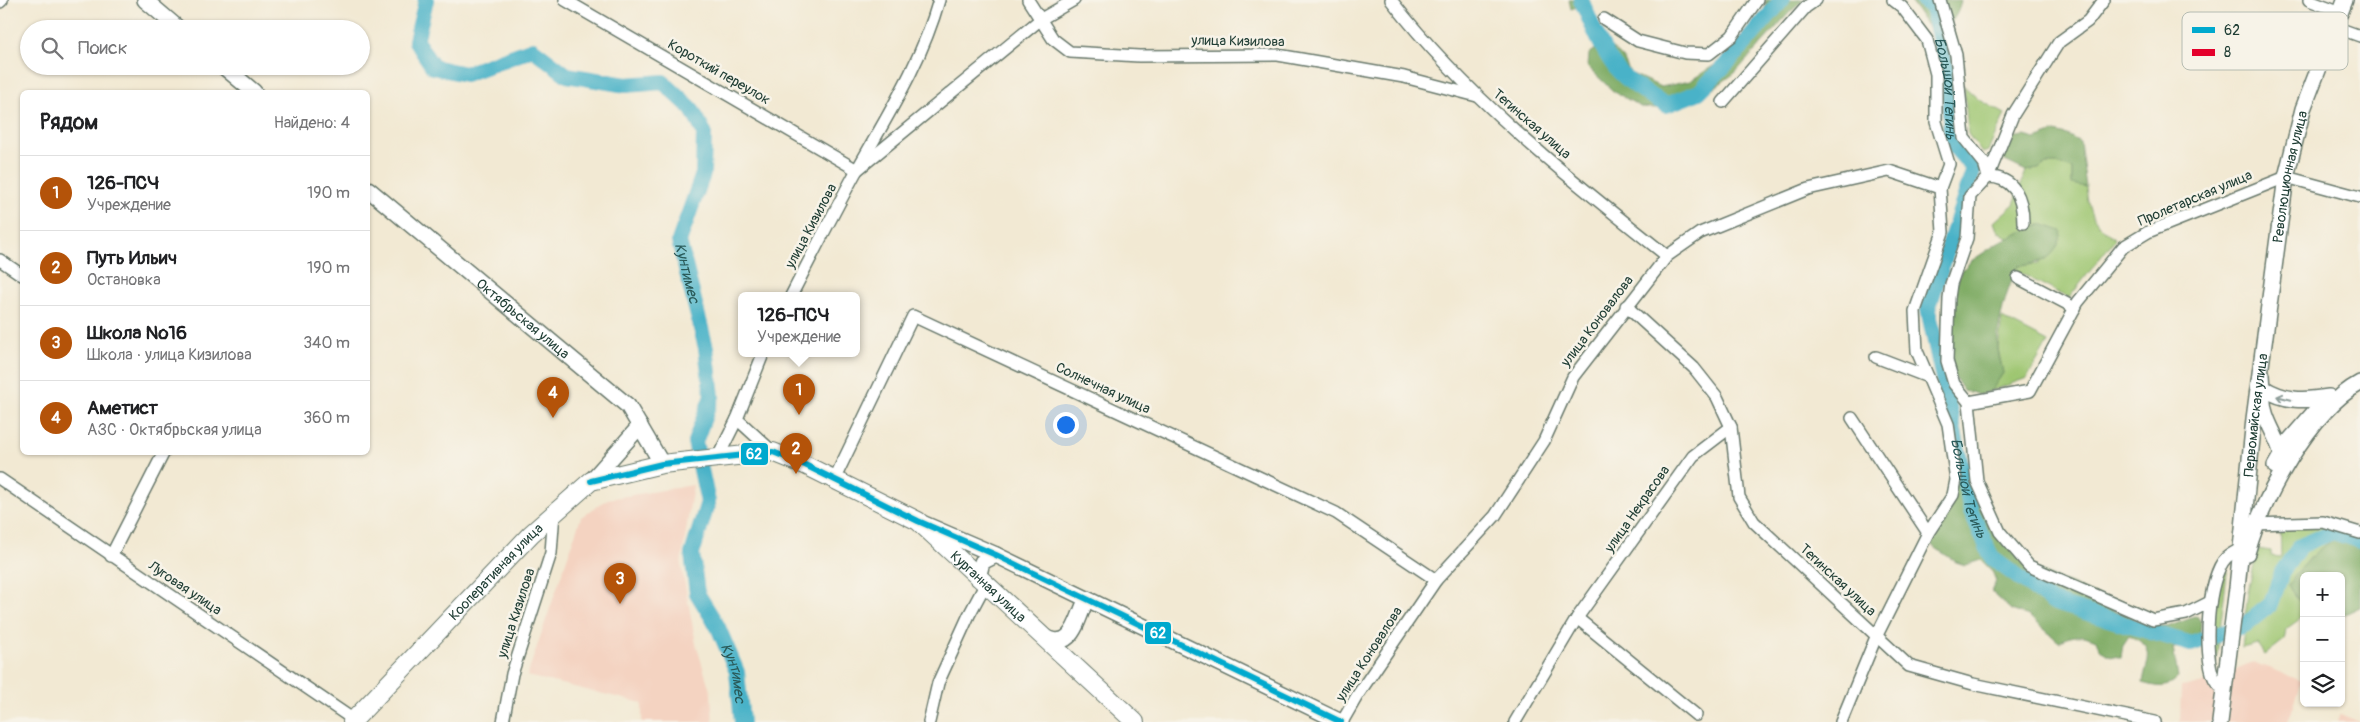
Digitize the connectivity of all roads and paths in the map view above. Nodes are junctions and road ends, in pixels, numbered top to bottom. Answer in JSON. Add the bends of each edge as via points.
{"nodes":[{"id":1,"x":145,"y":0,"type":"edge"},
{"id":2,"x":565,"y":0,"type":"edge"},
{"id":3,"x":939,"y":0,"type":"edge"},
{"id":4,"x":1028,"y":0,"type":"edge"},
{"id":5,"x":1074,"y":0,"type":"edge"},
{"id":6,"x":1391,"y":0,"type":"edge"},
{"id":7,"x":1757,"y":0,"type":"edge"},
{"id":8,"x":1816,"y":0,"type":"edge"},
{"id":9,"x":1893,"y":0,"type":"edge"},
{"id":10,"x":1940,"y":0,"type":"edge"},
{"id":11,"x":2104,"y":0,"type":"edge"},
{"id":12,"x":2309,"y":0,"type":"edge"},
{"id":13,"x":2343,"y":6,"type":"edge"},
{"id":14,"x":1041,"y":19,"type":"junction"},
{"id":15,"x":1604,"y":19,"type":"dead end"},
{"id":16,"x":168,"y":20,"type":"edge"},
{"id":17,"x":2348,"y":32,"type":"edge"},
{"id":18,"x":2360,"y":36,"type":"edge"},
{"id":19,"x":2318,"y":70,"type":"edge"},
{"id":20,"x":234,"y":75,"type":"edge"},
{"id":21,"x":252,"y":90,"type":"edge"},
{"id":22,"x":1477,"y":96,"type":"junction"},
{"id":23,"x":1723,"y":102,"type":"dead end"},
{"id":24,"x":857,"y":170,"type":"junction"},
{"id":25,"x":2286,"y":176,"type":"junction"},
{"id":26,"x":1988,"y":177,"type":"junction"},
{"id":27,"x":1940,"y":188,"type":"junction"},
{"id":28,"x":370,"y":191,"type":"edge"},
{"id":29,"x":2360,"y":198,"type":"edge"},
{"id":30,"x":2023,"y":223,"type":"dead end"},
{"id":31,"x":1667,"y":256,"type":"junction"},
{"id":32,"x":0,"y":260,"type":"edge"},
{"id":33,"x":20,"y":274,"type":"edge"},
{"id":34,"x":2018,"y":278,"type":"dead end"},
{"id":35,"x":793,"y":292,"type":"edge"},
{"id":36,"x":1626,"y":306,"type":"junction"},
{"id":37,"x":2075,"y":308,"type":"junction"},
{"id":38,"x":762,"y":357,"type":"edge"},
{"id":39,"x":1876,"y":357,"type":"dead end"},
{"id":40,"x":2261,"y":361,"type":"junction"},
{"id":41,"x":1928,"y":377,"type":"junction"},
{"id":42,"x":2356,"y":385,"type":"edge"},
{"id":43,"x":2263,"y":388,"type":"junction"},
{"id":44,"x":2335,"y":398,"type":"junction"},
{"id":45,"x":1969,"y":402,"type":"junction"},
{"id":46,"x":1852,"y":418,"type":"dead end"},
{"id":47,"x":737,"y":419,"type":"junction"},
{"id":48,"x":2254,"y":419,"type":"junction"},
{"id":49,"x":640,"y":426,"type":"junction"},
{"id":50,"x":1731,"y":428,"type":"junction"},
{"id":51,"x":2306,"y":438,"type":"junction"},
{"id":52,"x":773,"y":452,"type":"junction"},
{"id":53,"x":2282,"y":454,"type":"junction"},
{"id":54,"x":162,"y":455,"type":"edge"},
{"id":55,"x":718,"y":457,"type":"junction"},
{"id":56,"x":662,"y":464,"type":"junction"},
{"id":57,"x":2281,"y":474,"type":"junction"},
{"id":58,"x":0,"y":479,"type":"edge"},
{"id":59,"x":834,"y":480,"type":"junction"},
{"id":60,"x":591,"y":481,"type":"junction"},
{"id":61,"x":554,"y":512,"type":"junction"},
{"id":62,"x":918,"y":521,"type":"junction"},
{"id":63,"x":2255,"y":524,"type":"junction"},
{"id":64,"x":1928,"y":533,"type":"junction"},
{"id":65,"x":2360,"y":533,"type":"edge"},
{"id":66,"x":2242,"y":548,"type":"junction"},
{"id":67,"x":996,"y":555,"type":"junction"},
{"id":68,"x":111,"y":556,"type":"junction"},
{"id":69,"x":1436,"y":580,"type":"junction"},
{"id":70,"x":982,"y":581,"type":"junction"},
{"id":71,"x":2238,"y":588,"type":"junction"},
{"id":72,"x":1086,"y":600,"type":"junction"},
{"id":73,"x":2210,"y":602,"type":"junction"},
{"id":74,"x":1577,"y":618,"type":"junction"},
{"id":75,"x":1037,"y":632,"type":"junction"},
{"id":76,"x":1069,"y":636,"type":"junction"},
{"id":77,"x":1876,"y":637,"type":"junction"},
{"id":78,"x":1084,"y":674,"type":"junction"},
{"id":79,"x":2224,"y":690,"type":"junction"},
{"id":80,"x":1696,"y":715,"type":"dead end"},
{"id":81,"x":353,"y":721,"type":"edge"},
{"id":82,"x":502,"y":722,"type":"edge"},
{"id":83,"x":929,"y":722,"type":"edge"},
{"id":84,"x":1135,"y":722,"type":"edge"},
{"id":85,"x":1342,"y":722,"type":"edge"},
{"id":86,"x":1515,"y":722,"type":"edge"},
{"id":87,"x":1841,"y":722,"type":"edge"},
{"id":88,"x":2155,"y":722,"type":"edge"},
{"id":89,"x":2220,"y":722,"type":"edge"}],
"edges":[{"from":1,"to":16,"type":"street"},
{"from":2,"to":24,"type":"street","name":"Короткий переулок"},
{"from":3,"to":24,"type":"street","name":"улица Кизилова","via":[[930,34],[914,68]]},
{"from":4,"to":14,"type":"street","name":"улица Кизилова"},
{"from":5,"to":14,"type":"street","name":"улица Кизилова"},
{"from":6,"to":22,"type":"street","name":"Тегинская улица","via":[[1420,38]]},
{"from":7,"to":15,"type":"street","via":[[1732,36],[1709,54],[1686,53],[1638,41]]},
{"from":8,"to":23,"type":"street","via":[[1806,7]]},
{"from":9,"to":27,"type":"street","via":[[1927,40],[1936,74],[1936,122],[1950,164]]},
{"from":10,"to":26,"type":"street","via":[[1956,55],[1964,138],[1984,164]]},
{"from":11,"to":26,"type":"street","via":[[2088,21],[2059,42],[2013,116]]},
{"from":12,"to":13,"type":"street"},
{"from":14,"to":22,"type":"street","name":"улица Кизилова","via":[[1053,39],[1070,52],[1139,56],[1278,55],[1404,77]]},
{"from":14,"to":24,"type":"street","name":"улица Кизилова"},
{"from":17,"to":18,"type":"street"},
{"from":19,"to":25,"type":"street","name":"Революционная улица","via":[[2303,108]]},
{"from":20,"to":21,"type":"street"},
{"from":22,"to":31,"type":"street","name":"Тегинская улица","via":[[1579,186]]},
{"from":24,"to":35,"type":"street","name":"улица Кизилова"},
{"from":25,"to":29,"type":"street"},
{"from":25,"to":37,"type":"street","name":"Пролетарская улица","via":[[2148,232],[2123,247]]},
{"from":25,"to":40,"type":"street","name":"Революционная улица"},
{"from":26,"to":30,"type":"street","via":[[2010,182],[2016,189],[2023,210]]},
{"from":26,"to":45,"type":"street","via":[[1970,196],[1967,238],[1949,298],[1947,361],[1954,384]]},
{"from":27,"to":31,"type":"street","name":"улица Коновалова","via":[[1889,171],[1808,189],[1700,233]]},
{"from":27,"to":41,"type":"street","via":[[1943,232],[1915,312],[1917,351]]},
{"from":28,"to":49,"type":"street","name":"Октябрьская улица","via":[[589,372],[628,406]]},
{"from":31,"to":36,"type":"street","name":"улица Коновалова"},
{"from":32,"to":33,"type":"street"},
{"from":34,"to":37,"type":"street"},
{"from":36,"to":50,"type":"street","name":"Тегинская улица","via":[[1694,368],[1717,397]]},
{"from":36,"to":69,"type":"street","name":"улица Коновалова","via":[[1573,377],[1544,441],[1495,516]]},
{"from":37,"to":45,"type":"street","name":"Пролетарская улица","via":[[2030,390]]},
{"from":38,"to":47,"type":"street"},
{"from":39,"to":41,"type":"street"},
{"from":40,"to":43,"type":"street","name":"Первомайская улица"},
{"from":40,"to":48,"type":"street","name":"Первомайская улица"},
{"from":41,"to":64,"type":"street","via":[[1948,424],[1956,480],[1953,495]]},
{"from":42,"to":44,"type":"street","name":"Первомайская улица"},
{"from":44,"to":43,"type":"street","name":"Первомайская улица","one_way":true,"via":[[2290,400]]},
{"from":43,"to":53,"type":"street","via":[[2262,403],[2266,417]]},
{"from":44,"to":51,"type":"street","name":"Первомайская улица"},
{"from":44,"to":53,"type":"street","via":[[2304,422]]},
{"from":45,"to":73,"type":"street","via":[[1977,481],[2000,532],[2029,566],[2153,620],[2186,614]]},
{"from":46,"to":64,"type":"street"},
{"from":47,"to":52,"type":"street"},
{"from":47,"to":55,"type":"street"},
{"from":48,"to":53,"type":"street","via":[[2264,438]]},
{"from":48,"to":66,"type":"street","name":"Первомайская улица"},
{"from":49,"to":56,"type":"street","name":"Октябрьская улица"},
{"from":49,"to":60,"type":"street","name":"Кооперативная улица"},
{"from":50,"to":74,"type":"street","name":"улица Некрасова","via":[[1693,456]]},
{"from":50,"to":77,"type":"street","name":"Тегинская улица","via":[[1739,497],[1754,522]]},
{"from":51,"to":53,"type":"street","via":[[2296,448]]},
{"from":51,"to":57,"type":"street","name":"Первомайская улица"},
{"from":52,"to":55,"type":"main road"},
{"from":52,"to":59,"type":"main road"},
{"from":53,"to":57,"type":"street"},
{"from":53,"to":66,"type":"street","via":[[2260,491]]},
{"from":54,"to":68,"type":"street"},
{"from":55,"to":56,"type":"main road"},
{"from":56,"to":60,"type":"main road"},
{"from":57,"to":63,"type":"street","name":"Первомайская улица"},
{"from":58,"to":68,"type":"street","name":"Луговая улица"},
{"from":59,"to":62,"type":"main road"},
{"from":59,"to":69,"type":"street","name":"Солнечная улица","via":[[913,316],[1336,514]]},
{"from":60,"to":61,"type":"main road","name":"Кооперативная улица"},
{"from":61,"to":81,"type":"main road","name":"Кооперативная улица"},
{"from":61,"to":82,"type":"street","name":"улица Кизилова","via":[[551,553],[512,674]]},
{"from":62,"to":67,"type":"street"},
{"from":62,"to":70,"type":"main road","name":"Курганная улица"},
{"from":63,"to":65,"type":"street","via":[[2323,522]]},
{"from":63,"to":71,"type":"street","name":"Первомайская улица"},
{"from":64,"to":77,"type":"street"},
{"from":66,"to":71,"type":"street","name":"Первомайская улица"},
{"from":66,"to":73,"type":"street","via":[[2225,559],[2213,581]]},
{"from":67,"to":70,"type":"street","via":[[982,562]]},
{"from":67,"to":72,"type":"street"},
{"from":68,"to":81,"type":"street","name":"Луговая улица"},
{"from":69,"to":85,"type":"street","name":"улица Коновалова"},
{"from":70,"to":75,"type":"main road","name":"Курганная улица"},
{"from":70,"to":83,"type":"street","via":[[938,683]]},
{"from":71,"to":79,"type":"street","name":"Первомайская улица"},
{"from":72,"to":76,"type":"street"},
{"from":72,"to":85,"type":"street"},
{"from":73,"to":79,"type":"street","via":[[2210,655],[2214,678]]},
{"from":74,"to":80,"type":"street"},
{"from":74,"to":86,"type":"street","name":"улица Некрасова"},
{"from":75,"to":76,"type":"street","name":"Курганная улица","via":[[1059,643]]},
{"from":75,"to":78,"type":"main road","name":"Курганная улица"},
{"from":76,"to":78,"type":"street","via":[[1073,659]]},
{"from":77,"to":87,"type":"street"},
{"from":77,"to":88,"type":"street","name":"Тегинская улица","via":[[1910,666],[1973,684]]},
{"from":78,"to":84,"type":"main road","name":"Курганная улица"},
{"from":79,"to":89,"type":"street","name":"Первомайская улица"}]}
